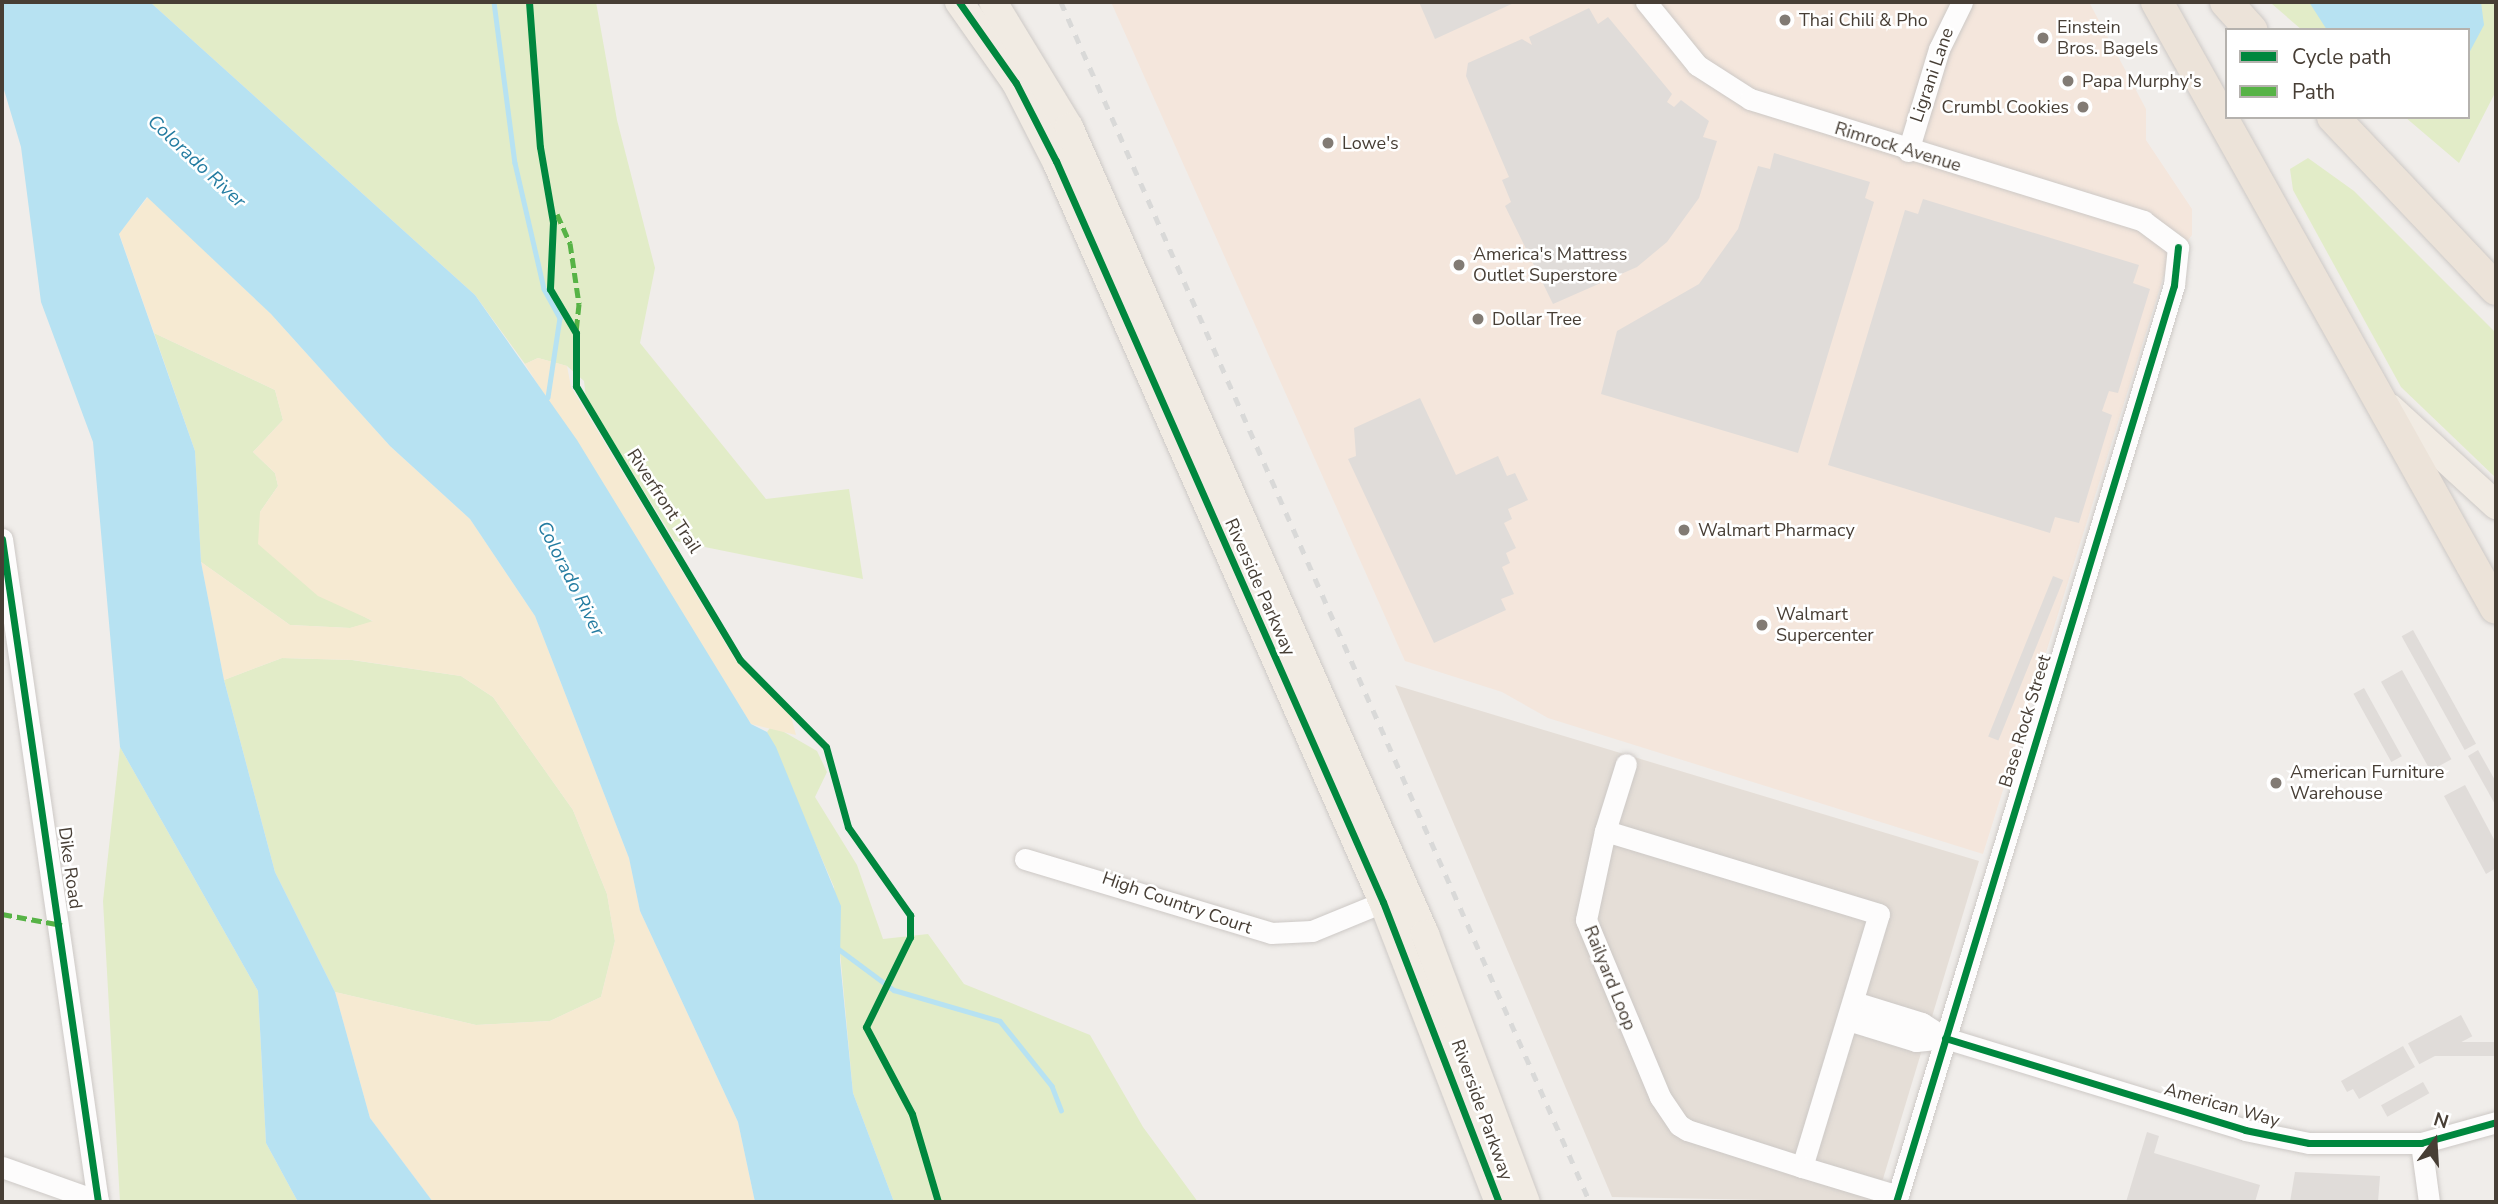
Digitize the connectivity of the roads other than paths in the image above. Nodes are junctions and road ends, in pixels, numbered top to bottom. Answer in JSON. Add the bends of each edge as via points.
{"nodes":[{"id":1,"x":959,"y":2,"type":"edge"},
{"id":2,"x":993,"y":2,"type":"edge"},
{"id":3,"x":1646,"y":2,"type":"edge"},
{"id":4,"x":1962,"y":2,"type":"edge"},
{"id":5,"x":2157,"y":2,"type":"edge"},
{"id":6,"x":2226,"y":2,"type":"edge"},
{"id":7,"x":2249,"y":28,"type":"edge"},
{"id":8,"x":2335,"y":119,"type":"edge"},
{"id":9,"x":1908,"y":151,"type":"junction"},
{"id":10,"x":2178,"y":247,"type":"joint"},
{"id":11,"x":2465,"y":251,"type":"junction"},
{"id":12,"x":2496,"y":279,"type":"edge"},
{"id":13,"x":2496,"y":289,"type":"edge"},
{"id":14,"x":1151,"y":347,"type":"junction"},
{"id":15,"x":2381,"y":398,"type":"junction"},
{"id":16,"x":2496,"y":505,"type":"edge"},
{"id":17,"x":2,"y":539,"type":"edge"},
{"id":18,"x":2496,"y":608,"type":"edge"},
{"id":19,"x":1626,"y":764,"type":"dead end"},
{"id":20,"x":1605,"y":831,"type":"junction"},
{"id":21,"x":1026,"y":859,"type":"dead end"},
{"id":22,"x":1395,"y":897,"type":"junction"},
{"id":23,"x":1851,"y":1011,"type":"junction"},
{"id":24,"x":1945,"y":1038,"type":"junction"},
{"id":25,"x":2496,"y":1122,"type":"edge"},
{"id":26,"x":2421,"y":1143,"type":"junction"},
{"id":27,"x":2,"y":1167,"type":"edge"},
{"id":28,"x":1802,"y":1167,"type":"junction"},
{"id":29,"x":1897,"y":1199,"type":"edge"},
{"id":30,"x":98,"y":1201,"type":"edge"},
{"id":31,"x":1499,"y":1202,"type":"edge"},
{"id":32,"x":1526,"y":1202,"type":"edge"},
{"id":33,"x":2429,"y":1202,"type":"edge"}],
"edges":[{"from":1,"to":14,"type":"main road","name":"Riverside Parkway","via":[[1044,135]]},
{"from":2,"to":14,"type":"main road","name":"Riverside Parkway","via":[[1069,127]]},
{"from":3,"to":9,"type":"street","name":"Rimrock Avenue","via":[[1675,44],[1722,83],[1776,110]]},
{"from":4,"to":9,"type":"street","name":"Ligrani Lane","via":[[1938,49]]},
{"from":5,"to":15,"type":"highway"},
{"from":6,"to":7,"type":"highway"},
{"from":8,"to":11,"type":"highway"},
{"from":9,"to":10,"type":"street","name":"Rimrock Avenue","via":[[2143,221]]},
{"from":10,"to":24,"type":"street","name":"Base Rock Street","via":[[2174,285]]},
{"from":11,"to":12,"type":"main road"},
{"from":11,"to":13,"type":"highway"},
{"from":14,"to":22,"type":"main road","name":"Riverside Parkway"},
{"from":15,"to":16,"type":"main road"},
{"from":15,"to":18,"type":"highway"},
{"from":17,"to":30,"type":"street","name":"Dike Road"},
{"from":19,"to":20,"type":"street","name":"Railyard Loop"},
{"from":20,"to":23,"type":"street","via":[[1879,914]]},
{"from":20,"to":28,"type":"street","name":"Railyard Loop","via":[[1586,920],[1660,1097],[1688,1130]]},
{"from":21,"to":22,"type":"street","name":"High Country Court","via":[[1271,933],[1312,931]]},
{"from":22,"to":31,"type":"main road","name":"Riverside Parkway"},
{"from":22,"to":32,"type":"main road","name":"Riverside Parkway"},
{"from":23,"to":24,"type":"street","via":[[1916,1041]]},
{"from":23,"to":28,"type":"street"},
{"from":24,"to":26,"type":"street","name":"American Way","via":[[2284,1139]]},
{"from":24,"to":29,"type":"street","name":"Base Rock Street"},
{"from":25,"to":26,"type":"street","name":"American Way"},
{"from":26,"to":33,"type":"street"},
{"from":27,"to":30,"type":"street"},
{"from":28,"to":29,"type":"street","name":"Railyard Loop"}]}
